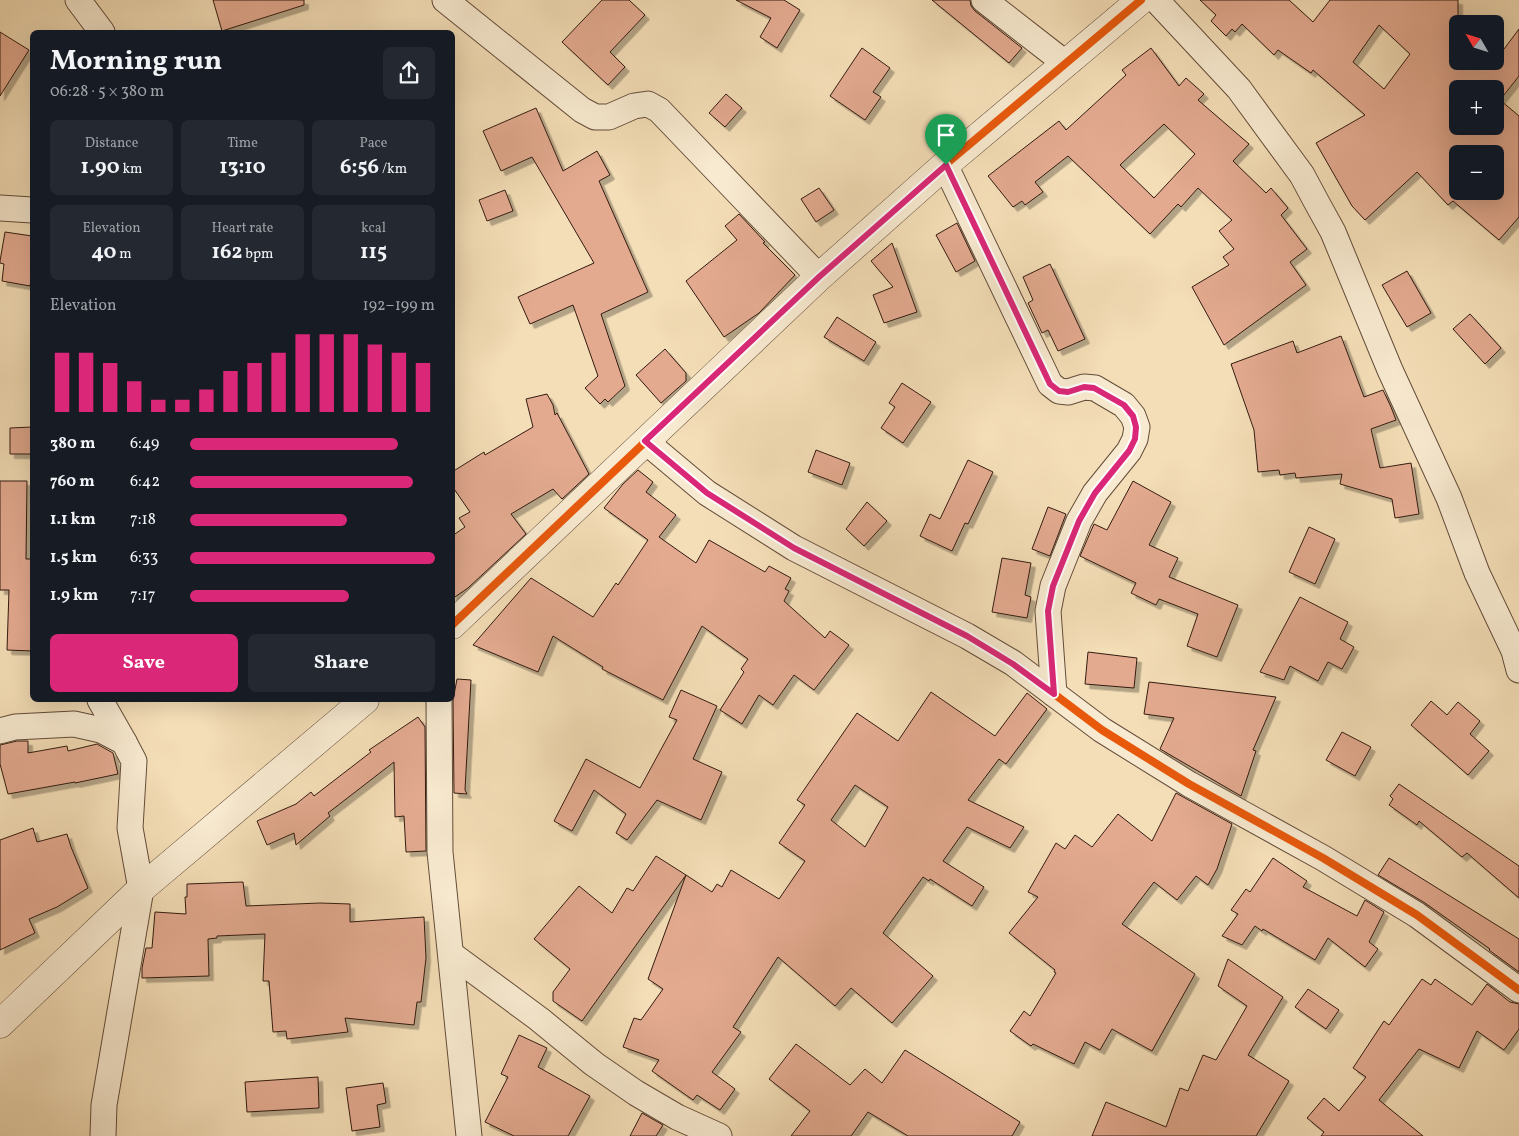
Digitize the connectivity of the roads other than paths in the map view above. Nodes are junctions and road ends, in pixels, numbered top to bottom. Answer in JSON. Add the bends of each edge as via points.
{"nodes":[{"id":1,"x":78,"y":0,"type":"edge"},
{"id":2,"x":445,"y":0,"type":"edge"},
{"id":3,"x":984,"y":0,"type":"edge"},
{"id":4,"x":1141,"y":0,"type":"edge"},
{"id":5,"x":1156,"y":0,"type":"edge"},
{"id":6,"x":100,"y":30,"type":"edge"},
{"id":7,"x":1065,"y":63,"type":"junction"},
{"id":8,"x":946,"y":165,"type":"junction"},
{"id":9,"x":0,"y":208,"type":"edge"},
{"id":10,"x":30,"y":210,"type":"edge"},
{"id":11,"x":819,"y":277,"type":"junction"},
{"id":12,"x":645,"y":441,"type":"junction"},
{"id":13,"x":455,"y":622,"type":"edge"},
{"id":14,"x":1517,"y":659,"type":"edge"},
{"id":15,"x":1054,"y":694,"type":"junction"},
{"id":16,"x":101,"y":702,"type":"edge"},
{"id":17,"x":363,"y":702,"type":"edge"},
{"id":18,"x":439,"y":702,"type":"edge"},
{"id":19,"x":0,"y":731,"type":"edge"},
{"id":20,"x":124,"y":742,"type":"junction"},
{"id":21,"x":141,"y":889,"type":"junction"},
{"id":22,"x":452,"y":954,"type":"junction"},
{"id":23,"x":1519,"y":990,"type":"edge"},
{"id":24,"x":0,"y":1024,"type":"edge"},
{"id":25,"x":713,"y":1135,"type":"edge"},
{"id":26,"x":103,"y":1136,"type":"edge"},
{"id":27,"x":469,"y":1136,"type":"edge"}],
"edges":[{"from":1,"to":6,"type":"street"},
{"from":2,"to":11,"type":"street","via":[[595,117],[609,117],[634,106],[648,104],[659,110]]},
{"from":3,"to":7,"type":"street"},
{"from":4,"to":7,"type":"street"},
{"from":5,"to":14,"type":"street","via":[[1239,89],[1306,182],[1333,232]]},
{"from":7,"to":8,"type":"street"},
{"from":8,"to":11,"type":"street"},
{"from":8,"to":15,"type":"street","via":[[1050,384],[1059,391],[1068,392],[1084,387],[1094,388],[1124,405],[1133,416],[1136,427],[1129,451],[1095,493],[1079,521],[1053,586],[1048,611]]},
{"from":9,"to":10,"type":"street"},
{"from":11,"to":12,"type":"street"},
{"from":12,"to":13,"type":"street"},
{"from":12,"to":15,"type":"street","via":[[707,493],[794,548],[967,636]]},
{"from":15,"to":23,"type":"street","via":[[1102,730],[1189,784],[1323,858],[1417,915]]},
{"from":16,"to":20,"type":"street"},
{"from":17,"to":21,"type":"street"},
{"from":18,"to":22,"type":"street","via":[[440,852]]},
{"from":19,"to":20,"type":"street","via":[[15,727],[74,724],[101,730]]},
{"from":20,"to":21,"type":"street","via":[[134,761],[130,828]]},
{"from":21,"to":24,"type":"street"},
{"from":21,"to":26,"type":"street","via":[[104,1104]]},
{"from":22,"to":25,"type":"street","via":[[540,1019],[594,1064],[636,1093]]},
{"from":22,"to":27,"type":"street"}]}
